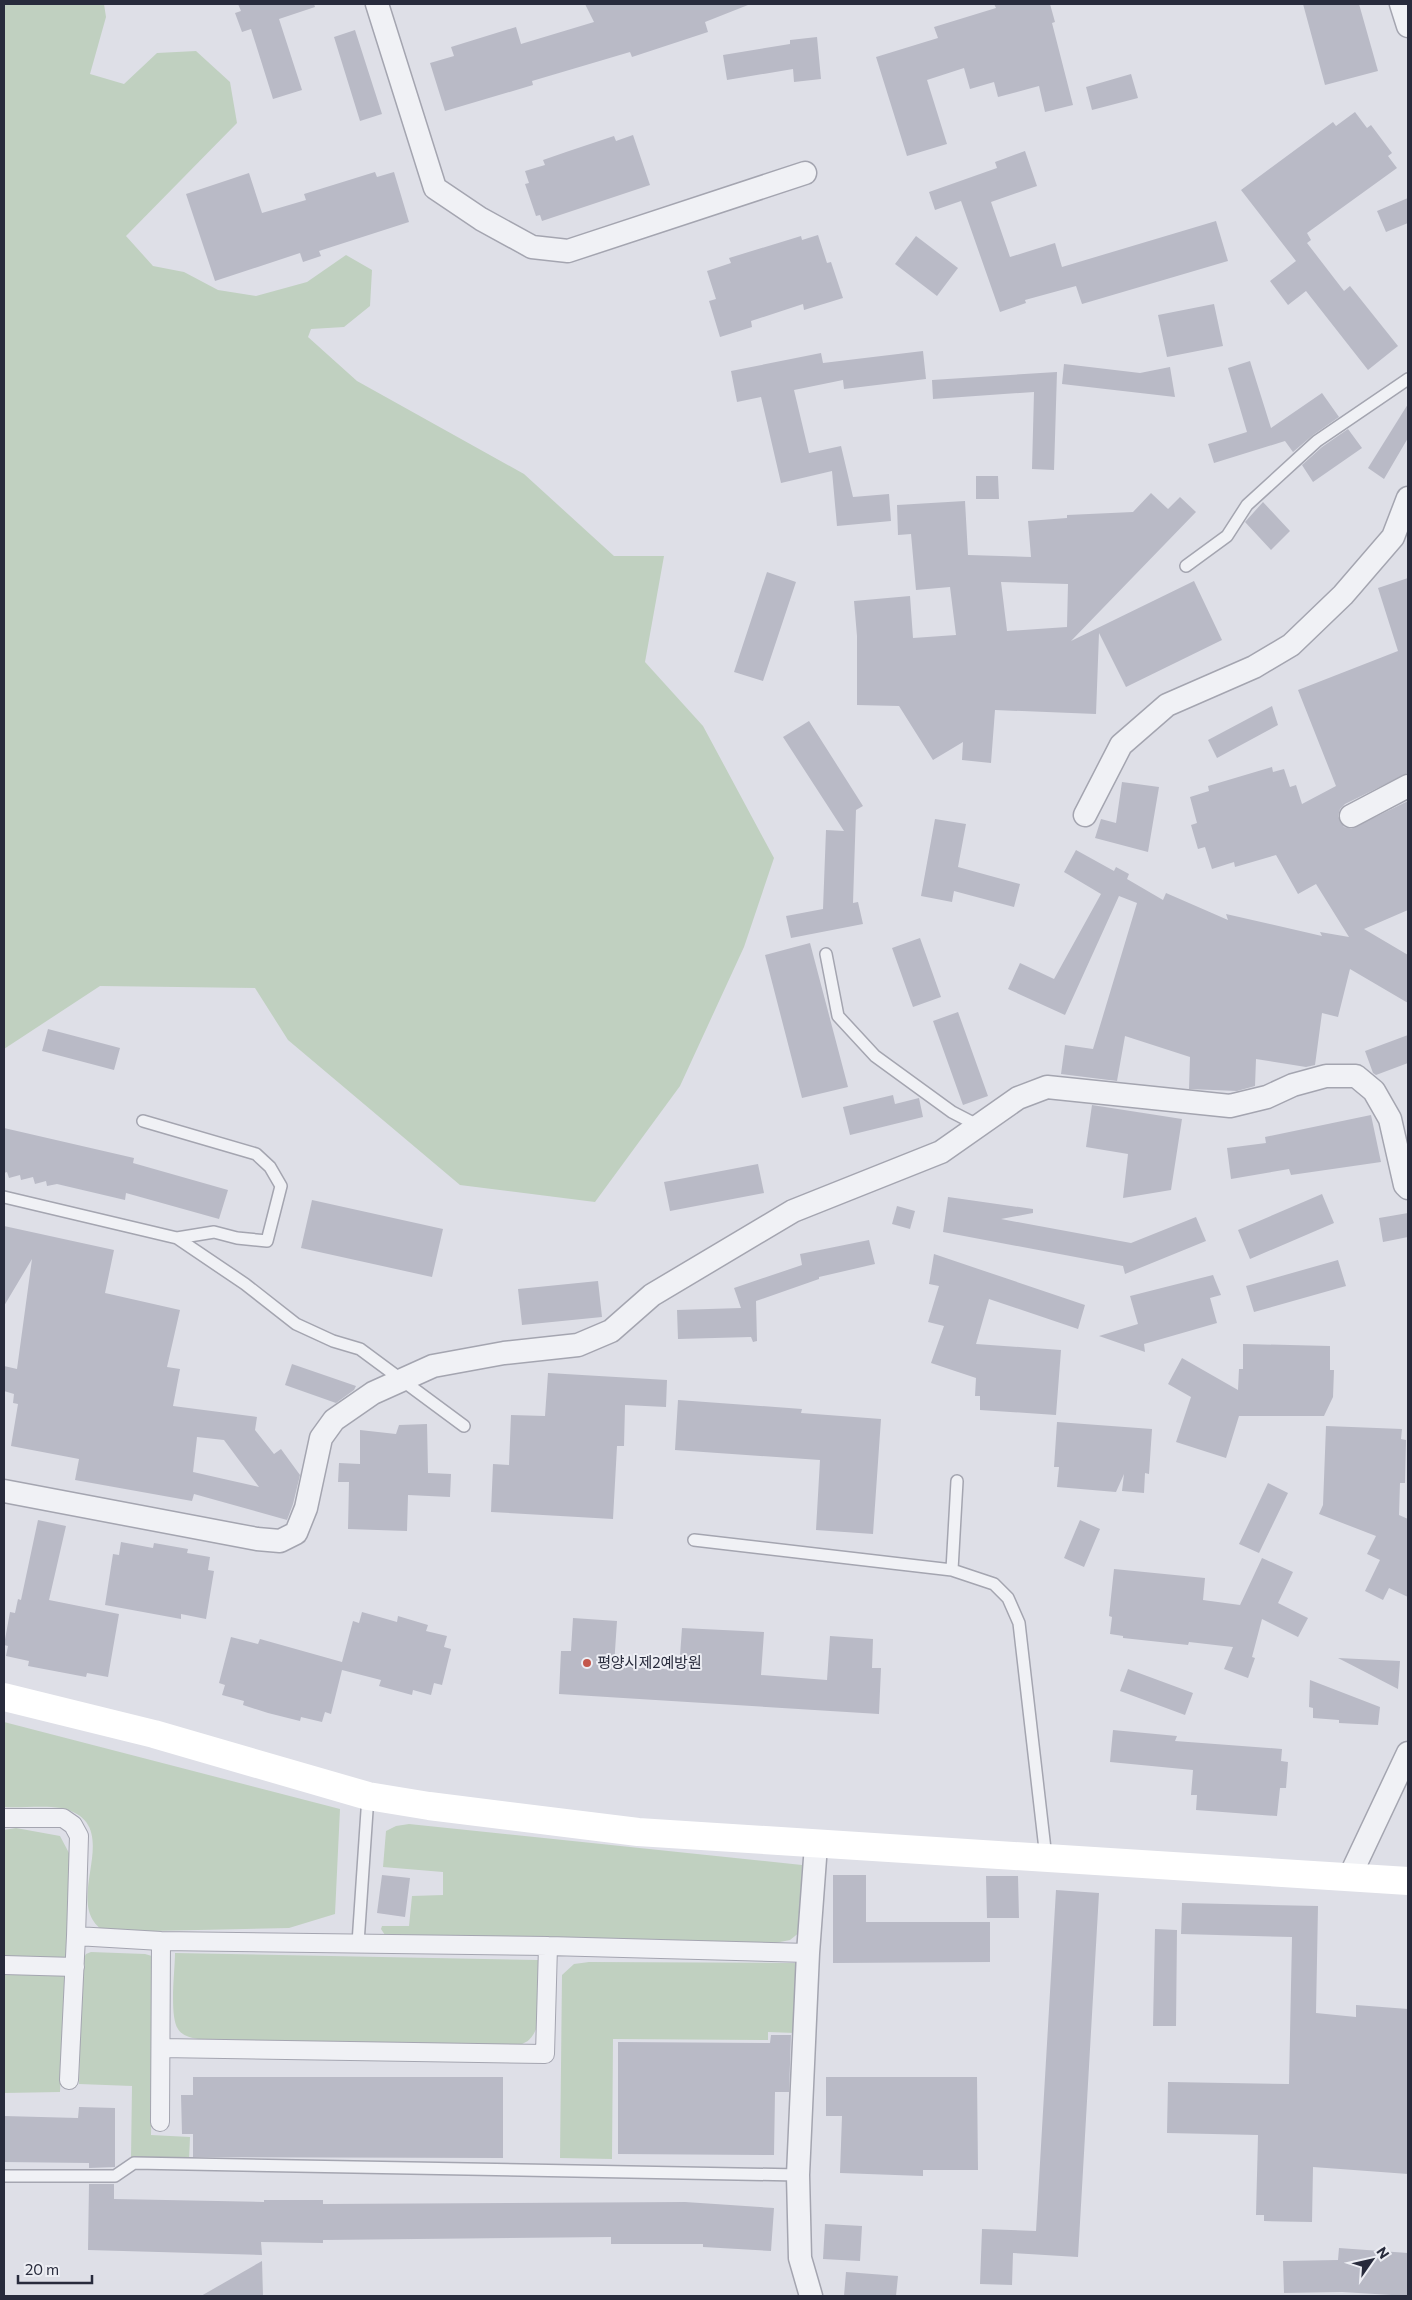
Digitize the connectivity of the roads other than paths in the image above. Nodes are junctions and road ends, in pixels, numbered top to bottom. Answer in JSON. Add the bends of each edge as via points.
{"nodes":[{"id":1,"x":377,"y":4,"type":"edge"},
{"id":2,"x":1401,"y":4,"type":"edge"},
{"id":3,"x":1408,"y":26,"type":"edge"},
{"id":4,"x":805,"y":173,"type":"dead end"},
{"id":5,"x":1408,"y":379,"type":"edge"},
{"id":6,"x":1408,"y":498,"type":"edge"},
{"id":7,"x":1186,"y":566,"type":"dead end"},
{"id":8,"x":1408,"y":786,"type":"edge"},
{"id":9,"x":1085,"y":815,"type":"dead end"},
{"id":10,"x":1351,"y":816,"type":"dead end"},
{"id":11,"x":826,"y":954,"type":"dead end"},
{"id":12,"x":143,"y":1121,"type":"dead end"},
{"id":13,"x":979,"y":1126,"type":"junction"},
{"id":14,"x":1408,"y":1188,"type":"edge"},
{"id":15,"x":4,"y":1197,"type":"edge"},
{"id":16,"x":177,"y":1238,"type":"junction"},
{"id":17,"x":403,"y":1379,"type":"junction"},
{"id":18,"x":464,"y":1426,"type":"dead end"},
{"id":19,"x":958,"y":1481,"type":"dead end"},
{"id":20,"x":4,"y":1491,"type":"edge"},
{"id":21,"x":694,"y":1540,"type":"dead end"},
{"id":22,"x":952,"y":1570,"type":"junction"},
{"id":23,"x":4,"y":1697,"type":"edge"},
{"id":24,"x":1408,"y":1753,"type":"edge"},
{"id":25,"x":368,"y":1796,"type":"junction"},
{"id":26,"x":4,"y":1818,"type":"edge"},
{"id":27,"x":816,"y":1845,"type":"junction"},
{"id":28,"x":1046,"y":1858,"type":"junction"},
{"id":29,"x":1349,"y":1878,"type":"junction"},
{"id":30,"x":1408,"y":1881,"type":"edge"},
{"id":31,"x":76,"y":1936,"type":"junction"},
{"id":32,"x":162,"y":1941,"type":"junction"},
{"id":33,"x":358,"y":1943,"type":"junction"},
{"id":34,"x":548,"y":1946,"type":"junction"},
{"id":35,"x":808,"y":1953,"type":"junction"},
{"id":36,"x":4,"y":1965,"type":"edge"},
{"id":37,"x":74,"y":1966,"type":"junction"},
{"id":38,"x":160,"y":2048,"type":"junction"},
{"id":39,"x":70,"y":2080,"type":"dead end"},
{"id":40,"x":160,"y":2122,"type":"dead end"},
{"id":41,"x":798,"y":2175,"type":"junction"},
{"id":42,"x":4,"y":2176,"type":"edge"},
{"id":43,"x":811,"y":2296,"type":"edge"}],
"edges":[{"from":1,"to":4,"type":"street","via":[[435,188],[481,219],[532,247],[568,252]]},
{"from":2,"to":3,"type":"street"},
{"from":5,"to":7,"type":"lane","via":[[1318,441],[1247,505],[1227,536]]},
{"from":6,"to":9,"type":"street","via":[[1392,537],[1343,595],[1291,645],[1254,667],[1167,705],[1121,744]]},
{"from":8,"to":10,"type":"street"},
{"from":11,"to":13,"type":"lane","via":[[838,1016],[875,1056],[952,1112]]},
{"from":12,"to":16,"type":"lane","via":[[256,1154],[270,1167],[281,1186],[267,1242],[214,1232]]},
{"from":13,"to":14,"type":"street","via":[[1018,1098],[1047,1087],[1230,1106],[1326,1076],[1356,1076],[1374,1091],[1390,1118]]},
{"from":13,"to":17,"type":"street","via":[[941,1152],[793,1211],[652,1295],[611,1331],[578,1345],[504,1353],[433,1366]]},
{"from":15,"to":16,"type":"lane"},
{"from":16,"to":17,"type":"lane","via":[[245,1284],[296,1324],[360,1349]]},
{"from":17,"to":18,"type":"lane"},
{"from":17,"to":20,"type":"street","via":[[373,1393],[334,1420],[321,1438],[306,1508],[296,1533],[280,1541]]},
{"from":19,"to":22,"type":"lane"},
{"from":21,"to":22,"type":"lane"},
{"from":22,"to":28,"type":"lane","via":[[994,1584],[1008,1598],[1019,1623]]},
{"from":23,"to":25,"type":"main road","via":[[154,1734]]},
{"from":24,"to":29,"type":"street"},
{"from":25,"to":27,"type":"main road","via":[[638,1832]]},
{"from":25,"to":33,"type":"lane"},
{"from":26,"to":31,"type":"street","via":[[63,1818],[73,1825],[79,1836]]},
{"from":27,"to":28,"type":"main road"},
{"from":27,"to":35,"type":"street"},
{"from":28,"to":29,"type":"main road"},
{"from":29,"to":30,"type":"main road"},
{"from":31,"to":32,"type":"street"},
{"from":31,"to":37,"type":"street"},
{"from":32,"to":33,"type":"street"},
{"from":32,"to":38,"type":"street"},
{"from":33,"to":34,"type":"street"},
{"from":34,"to":35,"type":"street"},
{"from":34,"to":38,"type":"street","via":[[545,2054]]},
{"from":35,"to":41,"type":"street"},
{"from":36,"to":37,"type":"street"},
{"from":37,"to":39,"type":"street"},
{"from":38,"to":40,"type":"street"},
{"from":41,"to":42,"type":"lane","via":[[134,2163],[115,2176]]},
{"from":41,"to":43,"type":"street","via":[[800,2258]]}]}
